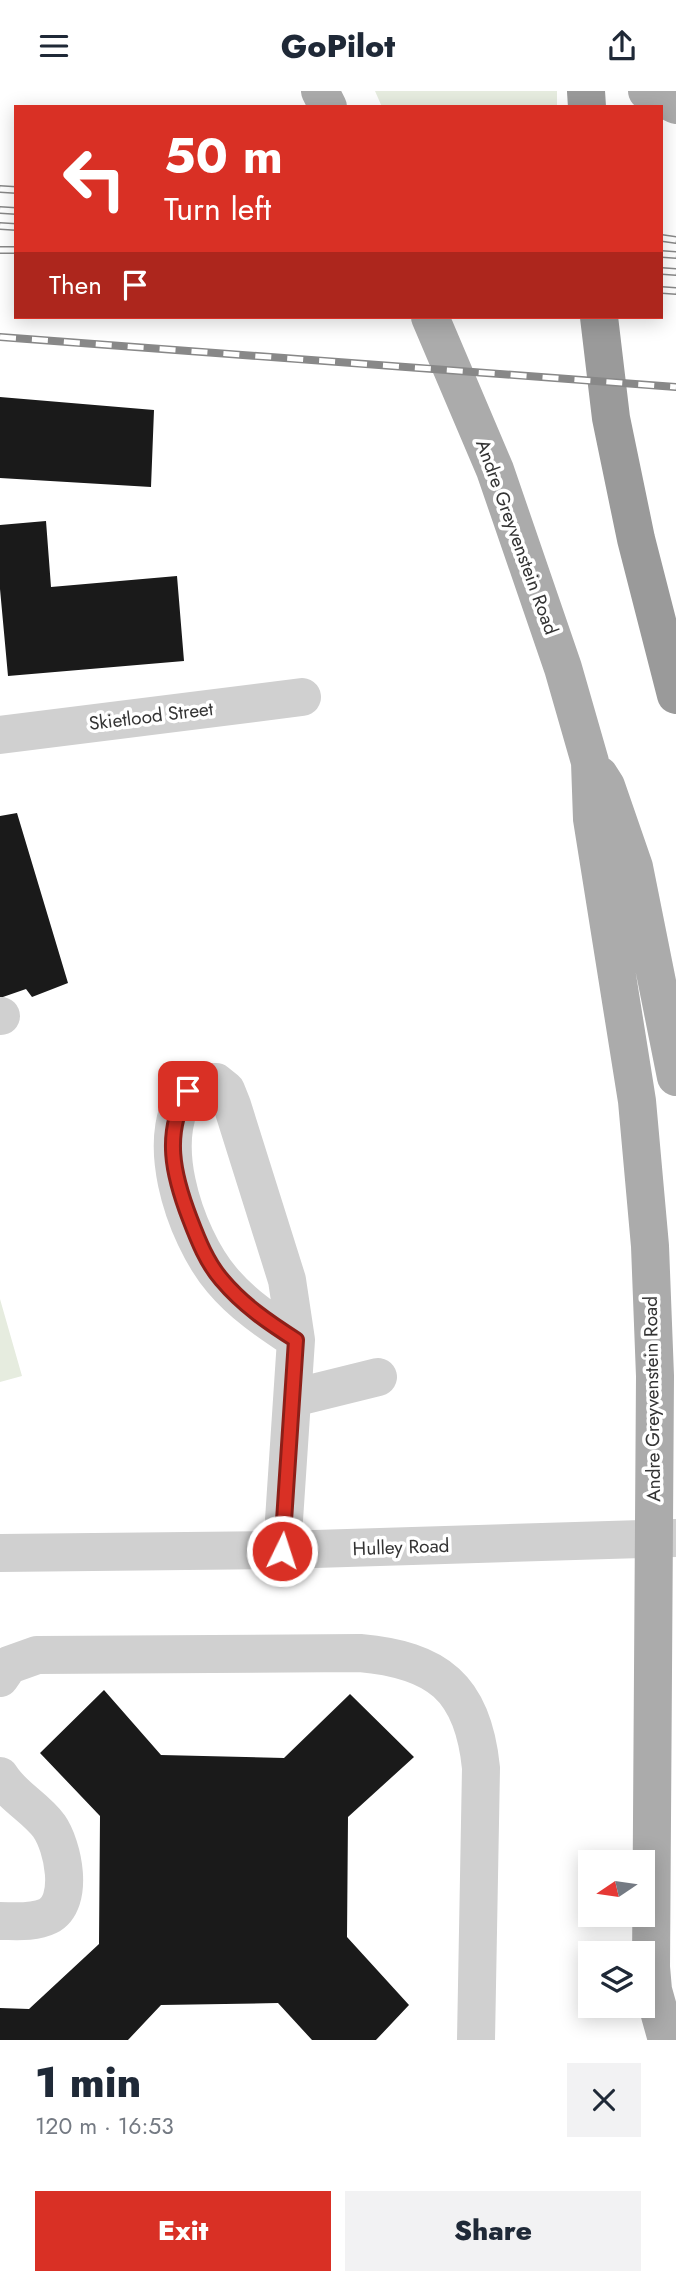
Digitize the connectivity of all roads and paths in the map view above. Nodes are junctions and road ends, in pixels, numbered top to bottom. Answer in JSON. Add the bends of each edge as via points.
{"nodes":[{"id":1,"x":648,"y":91,"type":"edge"},
{"id":2,"x":676,"y":105,"type":"edge"},
{"id":3,"x":431,"y":319,"type":"edge"},
{"id":4,"x":598,"y":319,"type":"edge"},
{"id":5,"x":676,"y":695,"type":"edge"},
{"id":6,"x":303,"y":697,"type":"dead end"},
{"id":7,"x":0,"y":735,"type":"edge"},
{"id":8,"x":590,"y":762,"type":"junction"},
{"id":9,"x":676,"y":1077,"type":"edge"},
{"id":10,"x":296,"y":1340,"type":"junction"},
{"id":11,"x":378,"y":1377,"type":"dead end"},
{"id":12,"x":293,"y":1398,"type":"junction"},
{"id":13,"x":665,"y":1539,"type":"edge"},
{"id":14,"x":282,"y":1551,"type":"junction"},
{"id":15,"x":0,"y":1553,"type":"edge"},
{"id":16,"x":0,"y":1678,"type":"edge"},
{"id":17,"x":0,"y":1776,"type":"edge"},
{"id":18,"x":0,"y":1921,"type":"edge"},
{"id":19,"x":670,"y":2034,"type":"edge"},
{"id":20,"x":476,"y":2040,"type":"edge"}],
"edges":[{"from":1,"to":2,"type":"main road"},
{"from":3,"to":8,"type":"main road","name":"Andre Greyvenstein Road","via":[[495,470]]},
{"from":4,"to":5,"type":"highway","via":[[611,418],[636,539]]},
{"from":6,"to":7,"type":"street","name":"Skietlood Street"},
{"from":8,"to":9,"type":"main road","name":"Andre Greyvenstein Road","via":[[606,786],[634,867]]},
{"from":8,"to":13,"type":"main road","name":"Andre Greyvenstein Road","via":[[592,819],[637,1101],[650,1246]]},
{"from":10,"to":10,"type":"street","via":[[250,1310],[220,1278],[196,1235],[178,1187],[172,1150],[181,1104],[196,1083],[216,1082],[229,1098],[287,1280]]},
{"from":10,"to":12,"type":"street"},
{"from":11,"to":12,"type":"street"},
{"from":12,"to":14,"type":"street"},
{"from":13,"to":14,"type":"street","name":"Hulley Road"},
{"from":13,"to":19,"type":"main road","name":"Andre Greyvenstein Road","via":[[651,1966],[653,1990]]},
{"from":14,"to":15,"type":"street","name":"Hulley Road"},
{"from":16,"to":20,"type":"street","via":[[9,1665],[37,1655],[360,1653],[397,1657],[428,1669],[460,1698],[479,1742]]},
{"from":17,"to":18,"type":"street","via":[[10,1792],[47,1824],[64,1863],[63,1892],[51,1915]]}]}
